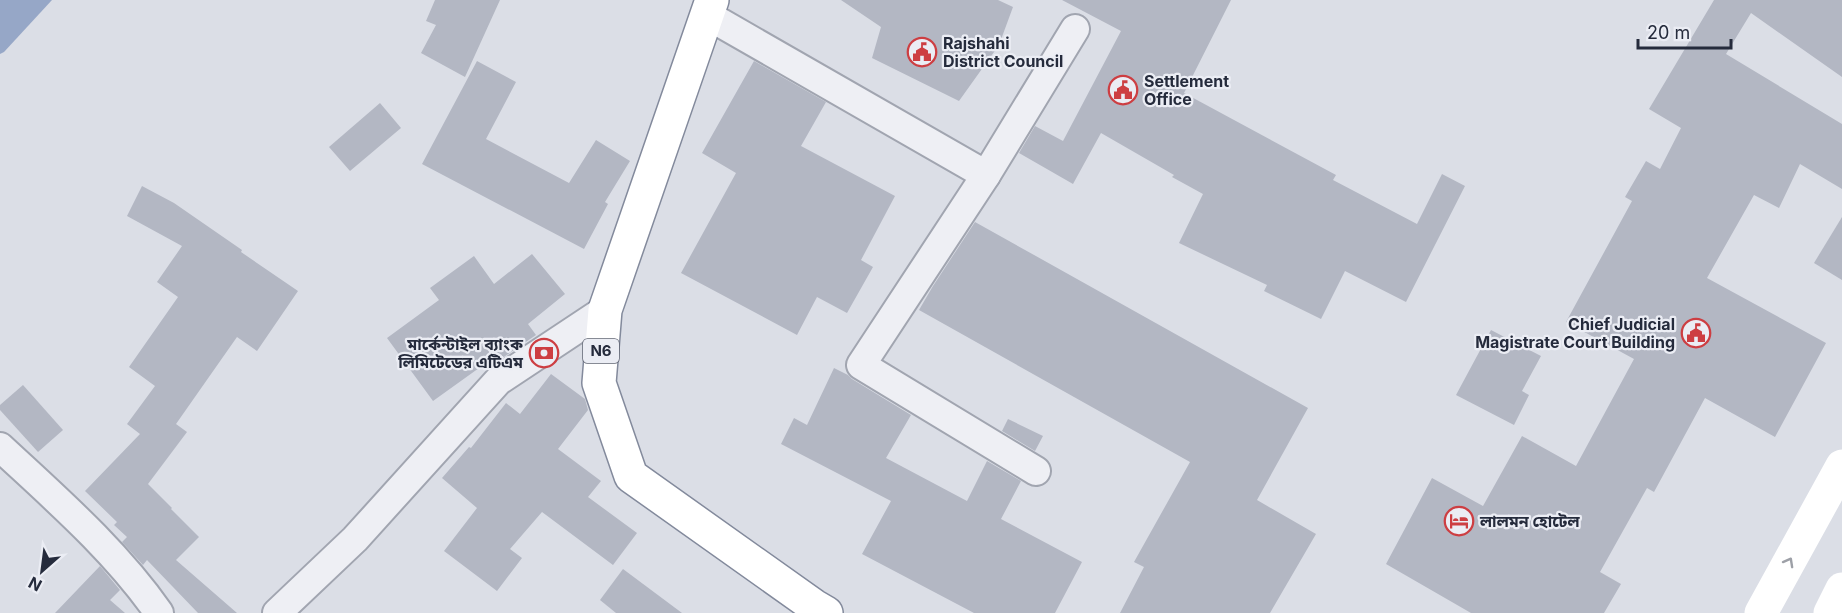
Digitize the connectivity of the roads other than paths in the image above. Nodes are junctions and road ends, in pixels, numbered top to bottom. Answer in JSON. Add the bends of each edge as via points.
{"nodes":[{"id":1,"x":709,"y":7,"type":"edge"},
{"id":2,"x":1075,"y":29,"type":"dead end"},
{"id":3,"x":986,"y":175,"type":"junction"},
{"id":4,"x":605,"y":310,"type":"junction"},
{"id":5,"x":0,"y":447,"type":"edge"},
{"id":6,"x":1842,"y":466,"type":"edge"},
{"id":7,"x":1036,"y":471,"type":"dead end"},
{"id":8,"x":1842,"y":589,"type":"edge"},
{"id":9,"x":816,"y":611,"type":"edge"},
{"id":10,"x":159,"y":613,"type":"edge"},
{"id":11,"x":277,"y":613,"type":"edge"},
{"id":12,"x":1761,"y":613,"type":"edge"},
{"id":13,"x":1830,"y":613,"type":"edge"}],
"edges":[{"from":1,"to":3,"type":"street"},
{"from":1,"to":4,"type":"main road","number":"N6"},
{"from":2,"to":3,"type":"street"},
{"from":3,"to":7,"type":"street","via":[[861,365]]},
{"from":4,"to":9,"type":"main road","number":"N6","via":[[599,383],[632,476]]},
{"from":4,"to":11,"type":"street","via":[[498,381],[355,538]]},
{"from":5,"to":10,"type":"street","via":[[80,522],[142,588]]},
{"from":12,"to":6,"type":"main road","one_way":true},
{"from":8,"to":13,"type":"main road"}]}
